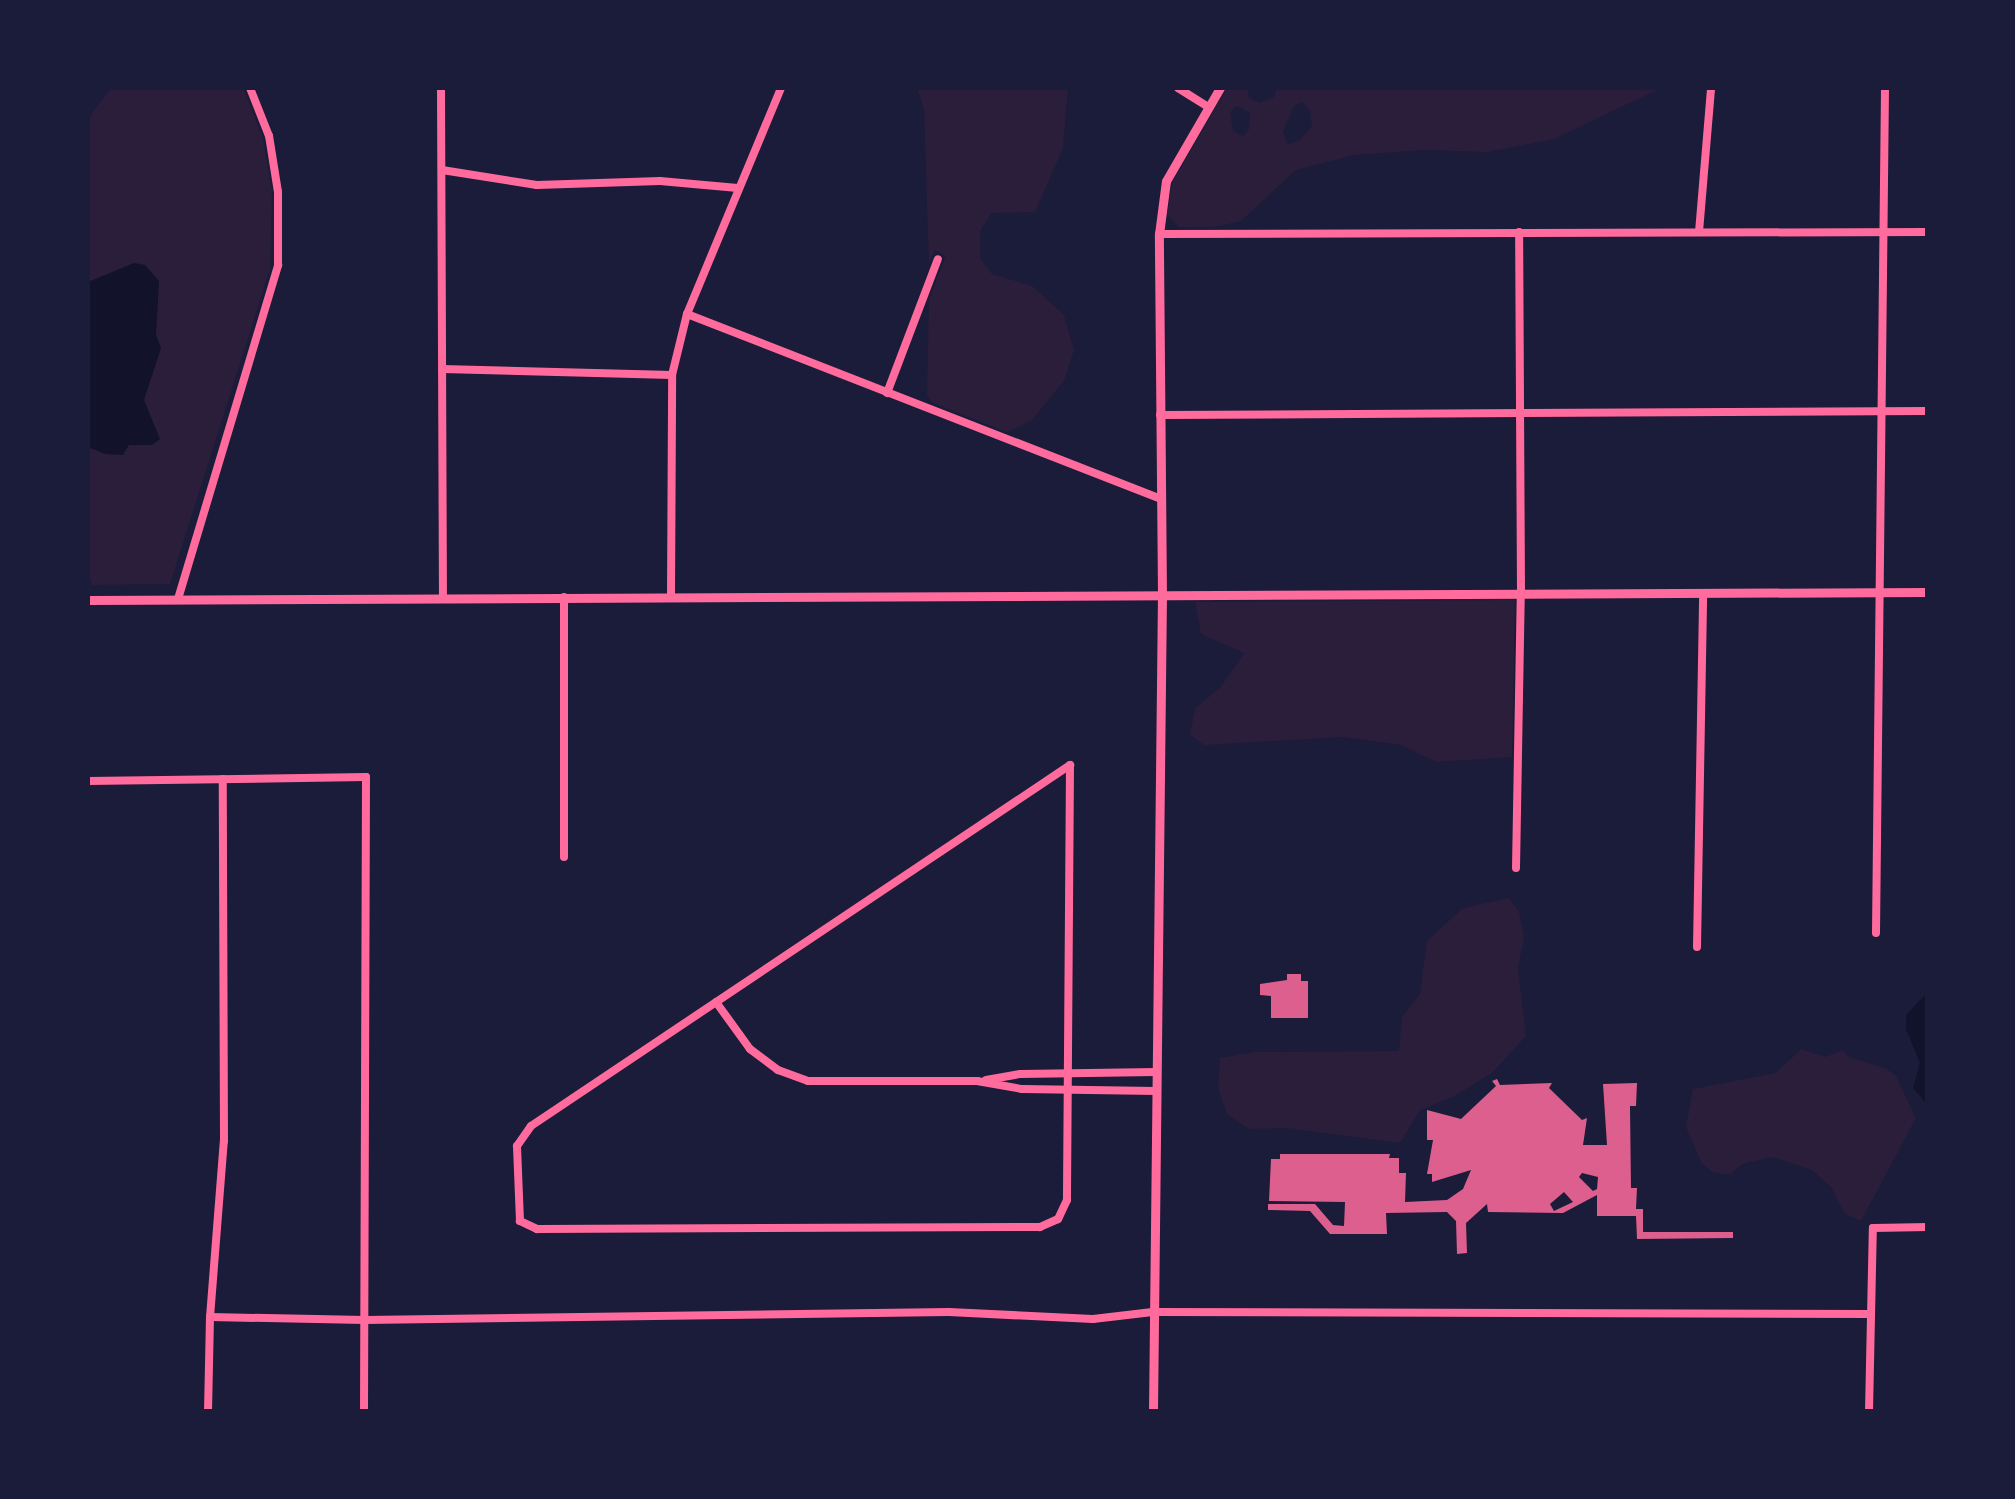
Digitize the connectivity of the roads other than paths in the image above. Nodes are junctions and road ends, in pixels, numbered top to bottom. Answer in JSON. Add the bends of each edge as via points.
{"nodes":[{"id":1,"x":250,"y":88,"type":"edge"},
{"id":2,"x":441,"y":88,"type":"edge"},
{"id":3,"x":781,"y":88,"type":"edge"},
{"id":4,"x":1178,"y":88,"type":"edge"},
{"id":5,"x":1220,"y":88,"type":"edge"},
{"id":6,"x":1711,"y":88,"type":"edge"},
{"id":7,"x":1885,"y":88,"type":"edge"},
{"id":8,"x":1208,"y":106,"type":"junction"},
{"id":9,"x":442,"y":170,"type":"junction"},
{"id":10,"x":738,"y":188,"type":"junction"},
{"id":11,"x":1519,"y":232,"type":"junction"},
{"id":12,"x":1699,"y":232,"type":"junction"},
{"id":13,"x":1883,"y":232,"type":"junction"},
{"id":14,"x":1928,"y":232,"type":"edge"},
{"id":15,"x":1159,"y":234,"type":"junction"},
{"id":16,"x":938,"y":259,"type":"dead end"},
{"id":17,"x":687,"y":314,"type":"junction"},
{"id":18,"x":442,"y":369,"type":"junction"},
{"id":19,"x":672,"y":375,"type":"junction"},
{"id":20,"x":888,"y":393,"type":"junction"},
{"id":21,"x":1883,"y":412,"type":"junction"},
{"id":22,"x":1928,"y":412,"type":"edge"},
{"id":23,"x":1520,"y":414,"type":"junction"},
{"id":24,"x":1160,"y":415,"type":"junction"},
{"id":25,"x":1160,"y":499,"type":"junction"},
{"id":26,"x":1882,"y":592,"type":"junction"},
{"id":27,"x":1928,"y":592,"type":"edge"},
{"id":28,"x":1521,"y":594,"type":"junction"},
{"id":29,"x":1703,"y":594,"type":"junction"},
{"id":30,"x":1162,"y":595,"type":"junction"},
{"id":31,"x":670,"y":596,"type":"junction"},
{"id":32,"x":564,"y":597,"type":"junction"},
{"id":33,"x":443,"y":598,"type":"junction"},
{"id":34,"x":178,"y":599,"type":"junction"},
{"id":35,"x":88,"y":600,"type":"edge"},
{"id":36,"x":223,"y":780,"type":"junction"},
{"id":37,"x":88,"y":781,"type":"edge"},
{"id":38,"x":564,"y":857,"type":"dead end"},
{"id":39,"x":1516,"y":868,"type":"dead end"},
{"id":40,"x":1876,"y":933,"type":"dead end"},
{"id":41,"x":1696,"y":947,"type":"dead end"},
{"id":42,"x":716,"y":1002,"type":"junction"},
{"id":43,"x":1156,"y":1072,"type":"junction"},
{"id":44,"x":1067,"y":1073,"type":"junction"},
{"id":45,"x":977,"y":1081,"type":"junction"},
{"id":46,"x":1067,"y":1090,"type":"junction"},
{"id":47,"x":1156,"y":1091,"type":"junction"},
{"id":48,"x":1928,"y":1227,"type":"edge"},
{"id":49,"x":1153,"y":1312,"type":"junction"},
{"id":50,"x":1871,"y":1314,"type":"junction"},
{"id":51,"x":210,"y":1317,"type":"junction"},
{"id":52,"x":365,"y":1320,"type":"junction"},
{"id":53,"x":208,"y":1412,"type":"edge"},
{"id":54,"x":364,"y":1412,"type":"edge"},
{"id":55,"x":1153,"y":1412,"type":"edge"},
{"id":56,"x":1869,"y":1412,"type":"edge"}],
"edges":[{"from":1,"to":34,"type":"street","via":[[269,136],[278,192],[278,265]]},
{"from":2,"to":9,"type":"street"},
{"from":3,"to":10,"type":"street"},
{"from":4,"to":8,"type":"street"},
{"from":5,"to":8,"type":"street"},
{"from":6,"to":12,"type":"street"},
{"from":7,"to":13,"type":"street"},
{"from":8,"to":15,"type":"street","via":[[1166,181]]},
{"from":9,"to":10,"type":"street","via":[[537,185],[660,181]]},
{"from":9,"to":18,"type":"street"},
{"from":10,"to":17,"type":"street"},
{"from":11,"to":12,"type":"street"},
{"from":11,"to":15,"type":"street"},
{"from":11,"to":23,"type":"street"},
{"from":12,"to":13,"type":"street"},
{"from":13,"to":14,"type":"street"},
{"from":13,"to":21,"type":"street"},
{"from":15,"to":24,"type":"street"},
{"from":16,"to":20,"type":"street"},
{"from":17,"to":19,"type":"street"},
{"from":17,"to":20,"type":"street"},
{"from":18,"to":19,"type":"street"},
{"from":18,"to":33,"type":"street"},
{"from":19,"to":31,"type":"street"},
{"from":20,"to":25,"type":"street"},
{"from":21,"to":22,"type":"street"},
{"from":21,"to":23,"type":"street"},
{"from":21,"to":26,"type":"street"},
{"from":23,"to":24,"type":"street"},
{"from":23,"to":28,"type":"street"},
{"from":24,"to":25,"type":"street"},
{"from":25,"to":30,"type":"street"},
{"from":26,"to":27,"type":"street"},
{"from":26,"to":29,"type":"street"},
{"from":26,"to":40,"type":"street"},
{"from":28,"to":29,"type":"street"},
{"from":28,"to":30,"type":"street"},
{"from":28,"to":39,"type":"street"},
{"from":29,"to":41,"type":"street"},
{"from":30,"to":31,"type":"street"},
{"from":30,"to":43,"type":"street"},
{"from":31,"to":32,"type":"street"},
{"from":32,"to":33,"type":"street"},
{"from":32,"to":38,"type":"street"},
{"from":33,"to":34,"type":"street"},
{"from":34,"to":35,"type":"street"},
{"from":36,"to":37,"type":"street"},
{"from":36,"to":51,"type":"street","via":[[224,1141]]},
{"from":36,"to":52,"type":"street","via":[[366,778]]},
{"from":42,"to":44,"type":"street","via":[[1070,765]]},
{"from":42,"to":45,"type":"street","via":[[750,1048],[778,1070],[808,1080]]},
{"from":42,"to":46,"type":"street","via":[[520,1138],[520,1221],[537,1229],[1040,1227],[1058,1219],[1066,1200]]},
{"from":43,"to":44,"type":"street"},
{"from":43,"to":47,"type":"street"},
{"from":44,"to":45,"type":"street"},
{"from":44,"to":46,"type":"street"},
{"from":45,"to":46,"type":"street"},
{"from":46,"to":47,"type":"street"},
{"from":47,"to":49,"type":"street"},
{"from":48,"to":50,"type":"street","via":[[1872,1228]]},
{"from":49,"to":50,"type":"street"},
{"from":49,"to":52,"type":"street","via":[[1092,1319],[949,1312]]},
{"from":49,"to":55,"type":"street"},
{"from":50,"to":56,"type":"street"},
{"from":51,"to":52,"type":"street"},
{"from":51,"to":53,"type":"street"},
{"from":52,"to":54,"type":"street"}]}
